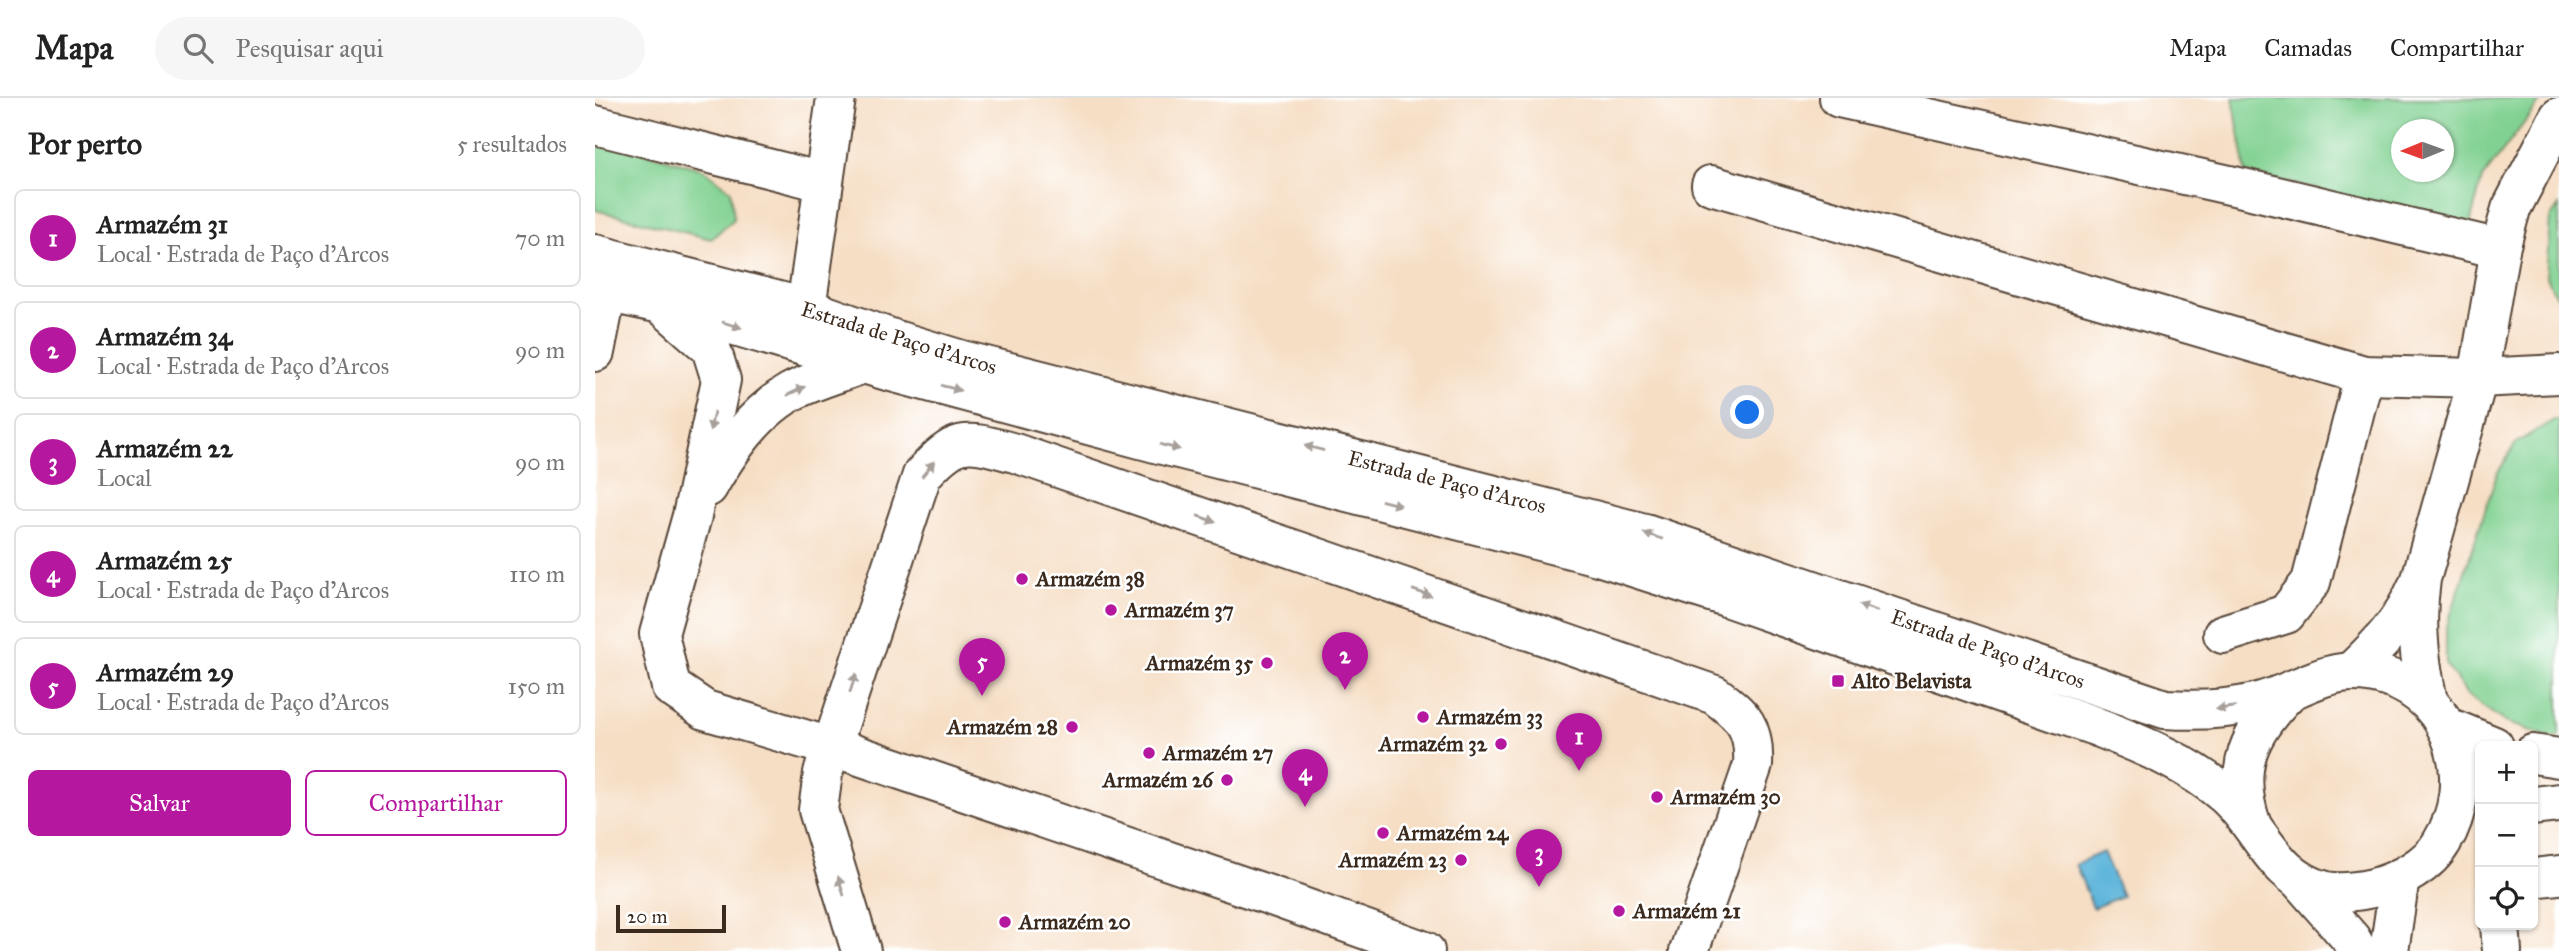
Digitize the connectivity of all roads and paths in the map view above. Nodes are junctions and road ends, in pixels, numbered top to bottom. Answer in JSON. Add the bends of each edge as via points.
{"nodes":[{"id":1,"x":836,"y":98,"type":"edge"},
{"id":2,"x":1839,"y":98,"type":"edge"},
{"id":3,"x":2559,"y":117,"type":"edge"},
{"id":4,"x":595,"y":125,"type":"edge"},
{"id":5,"x":823,"y":181,"type":"junction"},
{"id":6,"x":1711,"y":185,"type":"dead end"},
{"id":7,"x":2500,"y":249,"type":"junction"},
{"id":8,"x":595,"y":254,"type":"edge"},
{"id":9,"x":601,"y":291,"type":"edge"},
{"id":10,"x":661,"y":304,"type":"junction"},
{"id":11,"x":806,"y":308,"type":"junction"},
{"id":12,"x":595,"y":352,"type":"edge"},
{"id":13,"x":863,"y":364,"type":"junction"},
{"id":14,"x":2559,"y":374,"type":"edge"},
{"id":15,"x":2364,"y":375,"type":"junction"},
{"id":16,"x":2478,"y":379,"type":"junction"},
{"id":17,"x":692,"y":516,"type":"junction"},
{"id":18,"x":2421,"y":579,"type":"junction"},
{"id":19,"x":2223,"y":634,"type":"dead end"},
{"id":20,"x":2351,"y":672,"type":"junction"},
{"id":21,"x":2291,"y":690,"type":"junction"},
{"id":22,"x":2438,"y":714,"type":"junction"},
{"id":23,"x":2485,"y":741,"type":"edge"},
{"id":24,"x":831,"y":748,"type":"junction"},
{"id":25,"x":2538,"y":755,"type":"edge"},
{"id":26,"x":2559,"y":758,"type":"edge"},
{"id":27,"x":2559,"y":803,"type":"edge"},
{"id":28,"x":2538,"y":805,"type":"edge"},
{"id":29,"x":2467,"y":815,"type":"edge"},
{"id":30,"x":2253,"y":828,"type":"junction"},
{"id":31,"x":2559,"y":875,"type":"edge"},
{"id":32,"x":2538,"y":877,"type":"edge"},
{"id":33,"x":2400,"y":878,"type":"junction"},
{"id":34,"x":2299,"y":881,"type":"junction"},
{"id":35,"x":2500,"y":930,"type":"edge"},
{"id":36,"x":861,"y":951,"type":"edge"},
{"id":37,"x":1425,"y":951,"type":"edge"},
{"id":38,"x":1689,"y":951,"type":"edge"},
{"id":39,"x":2358,"y":951,"type":"edge"},
{"id":40,"x":2389,"y":951,"type":"edge"},
{"id":41,"x":2502,"y":951,"type":"edge"}],
"edges":[{"from":1,"to":5,"type":"main road"},
{"from":2,"to":7,"type":"main road"},
{"from":3,"to":7,"type":"main road","via":[[2511,209]]},
{"from":4,"to":5,"type":"main road"},
{"from":5,"to":11,"type":"main road"},
{"from":6,"to":15,"type":"main road"},
{"from":7,"to":16,"type":"main road"},
{"from":8,"to":11,"type":"main road","name":"Estrada de Paço d'Arcos"},
{"from":9,"to":10,"type":"main road","name":"Estrada de Paço d'Arcos"},
{"from":9,"to":12,"type":"main road"},
{"from":10,"to":13,"type":"main road","name":"Estrada de Paço d'Arcos","one_way":true},
{"from":10,"to":17,"type":"main road","one_way":true,"via":[[711,348],[721,380]]},
{"from":21,"to":11,"type":"main road","name":"Estrada de Paço d'Arcos","one_way":true,"via":[[2227,708],[2165,709],[1645,533],[962,360]]},
{"from":17,"to":13,"type":"main road","one_way":true,"via":[[729,450],[763,413],[790,392]]},
{"from":13,"to":30,"type":"main road","name":"Estrada de Paço d'Arcos","one_way":true,"via":[[1598,556],[1726,597],[2154,750],[2223,793]]},
{"from":14,"to":16,"type":"main road"},
{"from":15,"to":16,"type":"main road"},
{"from":15,"to":19,"type":"main road","via":[[2311,582],[2286,614]]},
{"from":16,"to":18,"type":"main road"},
{"from":17,"to":24,"type":"main road","via":[[659,634],[671,687],[705,710]]},
{"from":18,"to":20,"type":"main road","via":[[2393,630]]},
{"from":18,"to":22,"type":"main road","via":[[2417,630],[2421,667]]},
{"from":20,"to":21,"type":"main road","name":"Estrada de Paço d'Arcos","via":[[2314,679]]},
{"from":20,"to":22,"type":"main road","name":"Estrada de Paço d'Arcos","via":[[2403,684]]},
{"from":21,"to":30,"type":"main road","name":"Estrada de Paço d'Arcos","via":[[2259,725],[2247,752],[2242,779]]},
{"from":22,"to":23,"type":"main road","name":"Estrada de Paço d'Arcos"},
{"from":22,"to":29,"type":"main road","name":"Estrada de Paço d'Arcos","via":[[2458,753]]},
{"from":36,"to":24,"type":"main road","one_way":true,"via":[[818,810]]},
{"from":24,"to":37,"type":"main road"},
{"from":24,"to":38,"type":"main road","one_way":true,"via":[[922,475],[957,443],[981,444],[1715,695],[1747,724],[1754,743],[1753,765]]},
{"from":25,"to":26,"type":"main road"},
{"from":27,"to":28,"type":"main road"},
{"from":29,"to":33,"type":"main road","name":"Estrada de Paço d'Arcos","via":[[2420,865]]},
{"from":30,"to":34,"type":"main road","name":"Estrada de Paço d'Arcos"},
{"from":31,"to":32,"type":"main road"},
{"from":33,"to":34,"type":"main road","name":"Estrada de Paço d'Arcos","via":[[2358,891],[2328,891]]},
{"from":33,"to":40,"type":"main road"},
{"from":34,"to":39,"type":"main road"},
{"from":35,"to":41,"type":"main road"}]}
